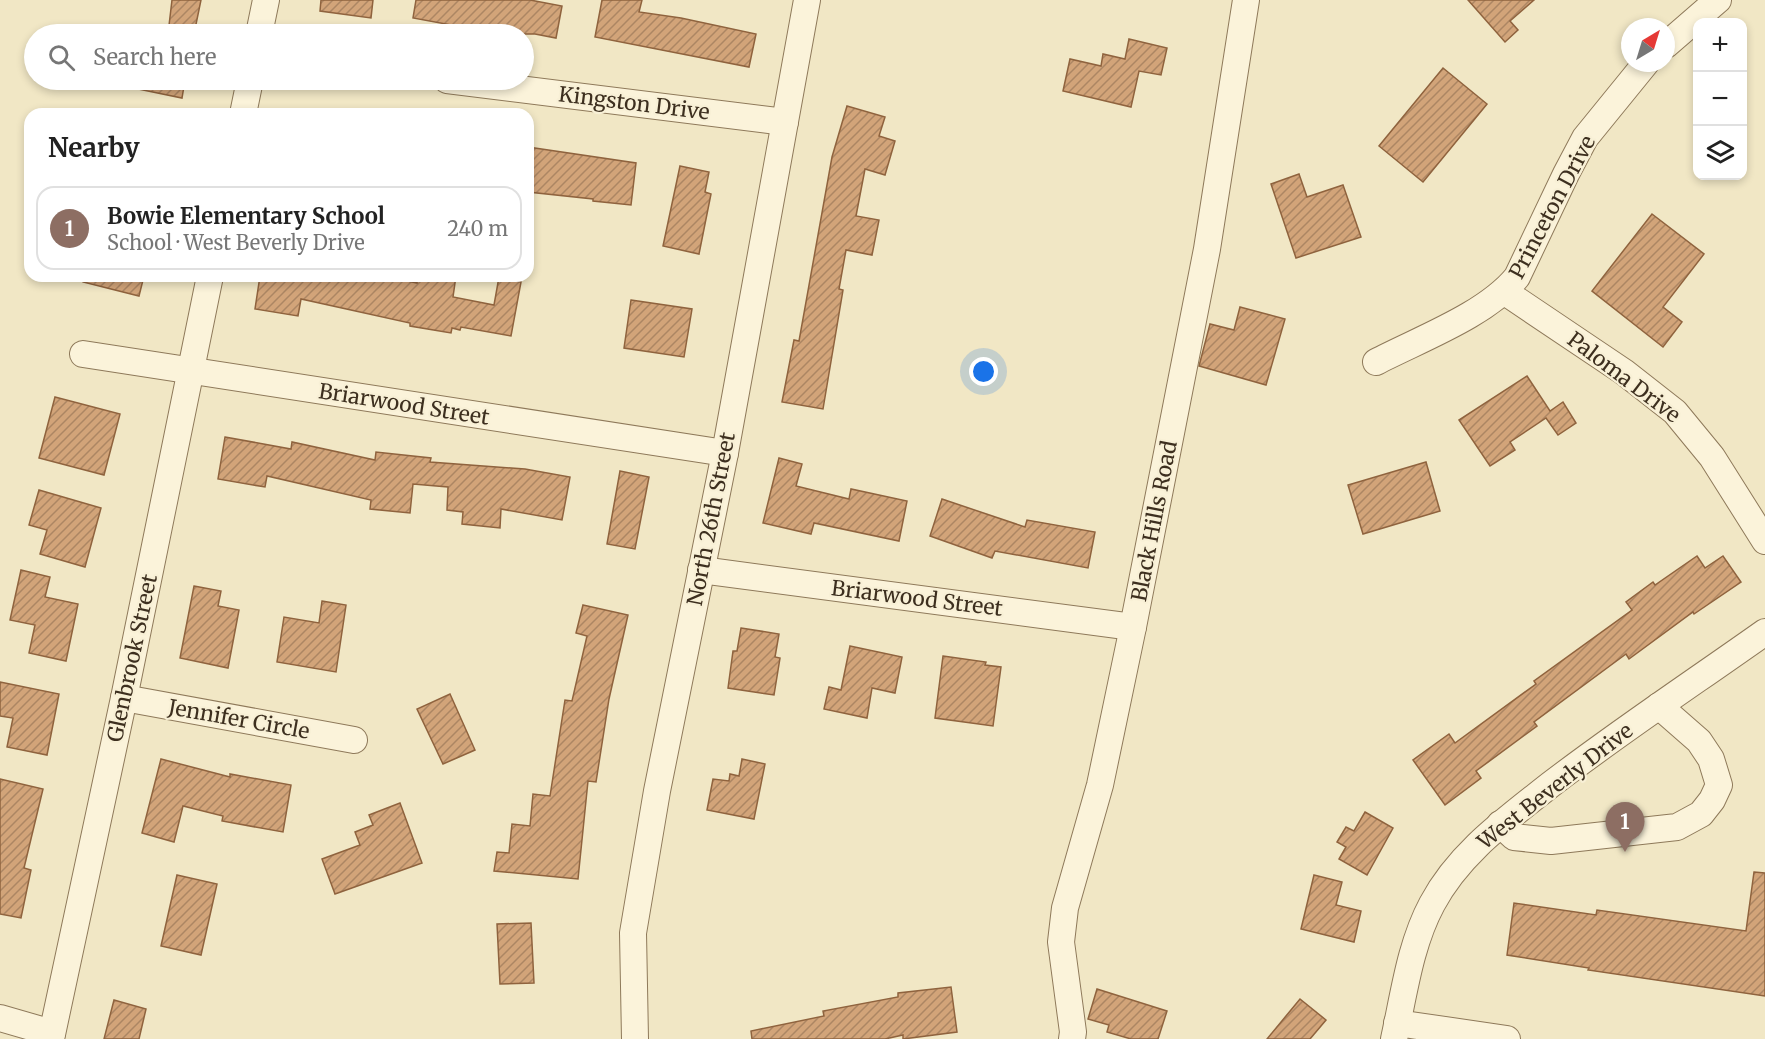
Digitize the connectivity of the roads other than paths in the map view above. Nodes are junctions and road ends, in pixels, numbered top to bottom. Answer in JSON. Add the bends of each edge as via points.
{"nodes":[{"id":1,"x":266,"y":0,"type":"edge"},
{"id":2,"x":807,"y":0,"type":"edge"},
{"id":3,"x":1246,"y":0,"type":"edge"},
{"id":4,"x":1718,"y":0,"type":"edge"},
{"id":5,"x":261,"y":24,"type":"edge"},
{"id":6,"x":1675,"y":37,"type":"edge"},
{"id":7,"x":1639,"y":72,"type":"edge"},
{"id":8,"x":248,"y":90,"type":"edge"},
{"id":9,"x":527,"y":90,"type":"edge"},
{"id":10,"x":244,"y":108,"type":"edge"},
{"id":11,"x":785,"y":122,"type":"junction"},
{"id":12,"x":209,"y":282,"type":"edge"},
{"id":13,"x":1505,"y":292,"type":"junction"},
{"id":14,"x":83,"y":354,"type":"dead end"},
{"id":15,"x":1376,"y":362,"type":"dead end"},
{"id":16,"x":191,"y":371,"type":"junction"},
{"id":17,"x":725,"y":453,"type":"junction"},
{"id":18,"x":1765,"y":541,"type":"edge"},
{"id":19,"x":701,"y":570,"type":"junction"},
{"id":20,"x":1133,"y":627,"type":"junction"},
{"id":21,"x":1765,"y":632,"type":"edge"},
{"id":22,"x":124,"y":698,"type":"junction"},
{"id":23,"x":1659,"y":706,"type":"junction"},
{"id":24,"x":354,"y":740,"type":"dead end"},
{"id":25,"x":1500,"y":824,"type":"junction"},
{"id":26,"x":0,"y":1018,"type":"edge"},
{"id":27,"x":1395,"y":1031,"type":"edge"},
{"id":28,"x":52,"y":1036,"type":"edge"},
{"id":29,"x":635,"y":1039,"type":"edge"},
{"id":30,"x":1072,"y":1039,"type":"edge"},
{"id":31,"x":1507,"y":1039,"type":"edge"}],
"edges":[{"from":1,"to":5,"type":"street"},
{"from":2,"to":11,"type":"street","name":"North 26th Street"},
{"from":3,"to":20,"type":"street","name":"Black Hills Road","via":[[1207,249]]},
{"from":4,"to":6,"type":"street"},
{"from":7,"to":13,"type":"street","name":"Princeton Drive","via":[[1585,138],[1517,277]]},
{"from":8,"to":10,"type":"street"},
{"from":9,"to":11,"type":"street","name":"Kingston Drive"},
{"from":11,"to":17,"type":"street","name":"North 26th Street"},
{"from":12,"to":16,"type":"street","name":"Glenbrook Street"},
{"from":13,"to":15,"type":"street","name":"Princeton Drive","via":[[1479,310]]},
{"from":13,"to":18,"type":"street","name":"Paloma Drive","via":[[1624,372],[1675,412],[1712,457]]},
{"from":14,"to":16,"type":"street","name":"Briarwood Street"},
{"from":16,"to":17,"type":"street","name":"Briarwood Street"},
{"from":16,"to":22,"type":"street","name":"Glenbrook Street"},
{"from":17,"to":19,"type":"street","name":"North 26th Street"},
{"from":19,"to":20,"type":"street","name":"Briarwood Street"},
{"from":19,"to":29,"type":"street","name":"North 26th Street","via":[[633,933]]},
{"from":20,"to":30,"type":"street","name":"Black Hills Road","via":[[1100,785],[1065,908],[1061,942]]},
{"from":21,"to":23,"type":"street","name":"West Beverly Drive"},
{"from":22,"to":24,"type":"street","name":"Jennifer Circle"},
{"from":22,"to":28,"type":"street","name":"Glenbrook Street"},
{"from":23,"to":25,"type":"street","name":"West Beverly Drive"},
{"from":23,"to":25,"type":"street","via":[[1699,741],[1711,759],[1719,786],[1701,814],[1677,827],[1551,841],[1514,837]]},
{"from":25,"to":27,"type":"street","name":"West Beverly Drive","via":[[1454,869],[1432,905],[1413,953]]},
{"from":26,"to":28,"type":"street"},
{"from":27,"to":31,"type":"street"}]}
